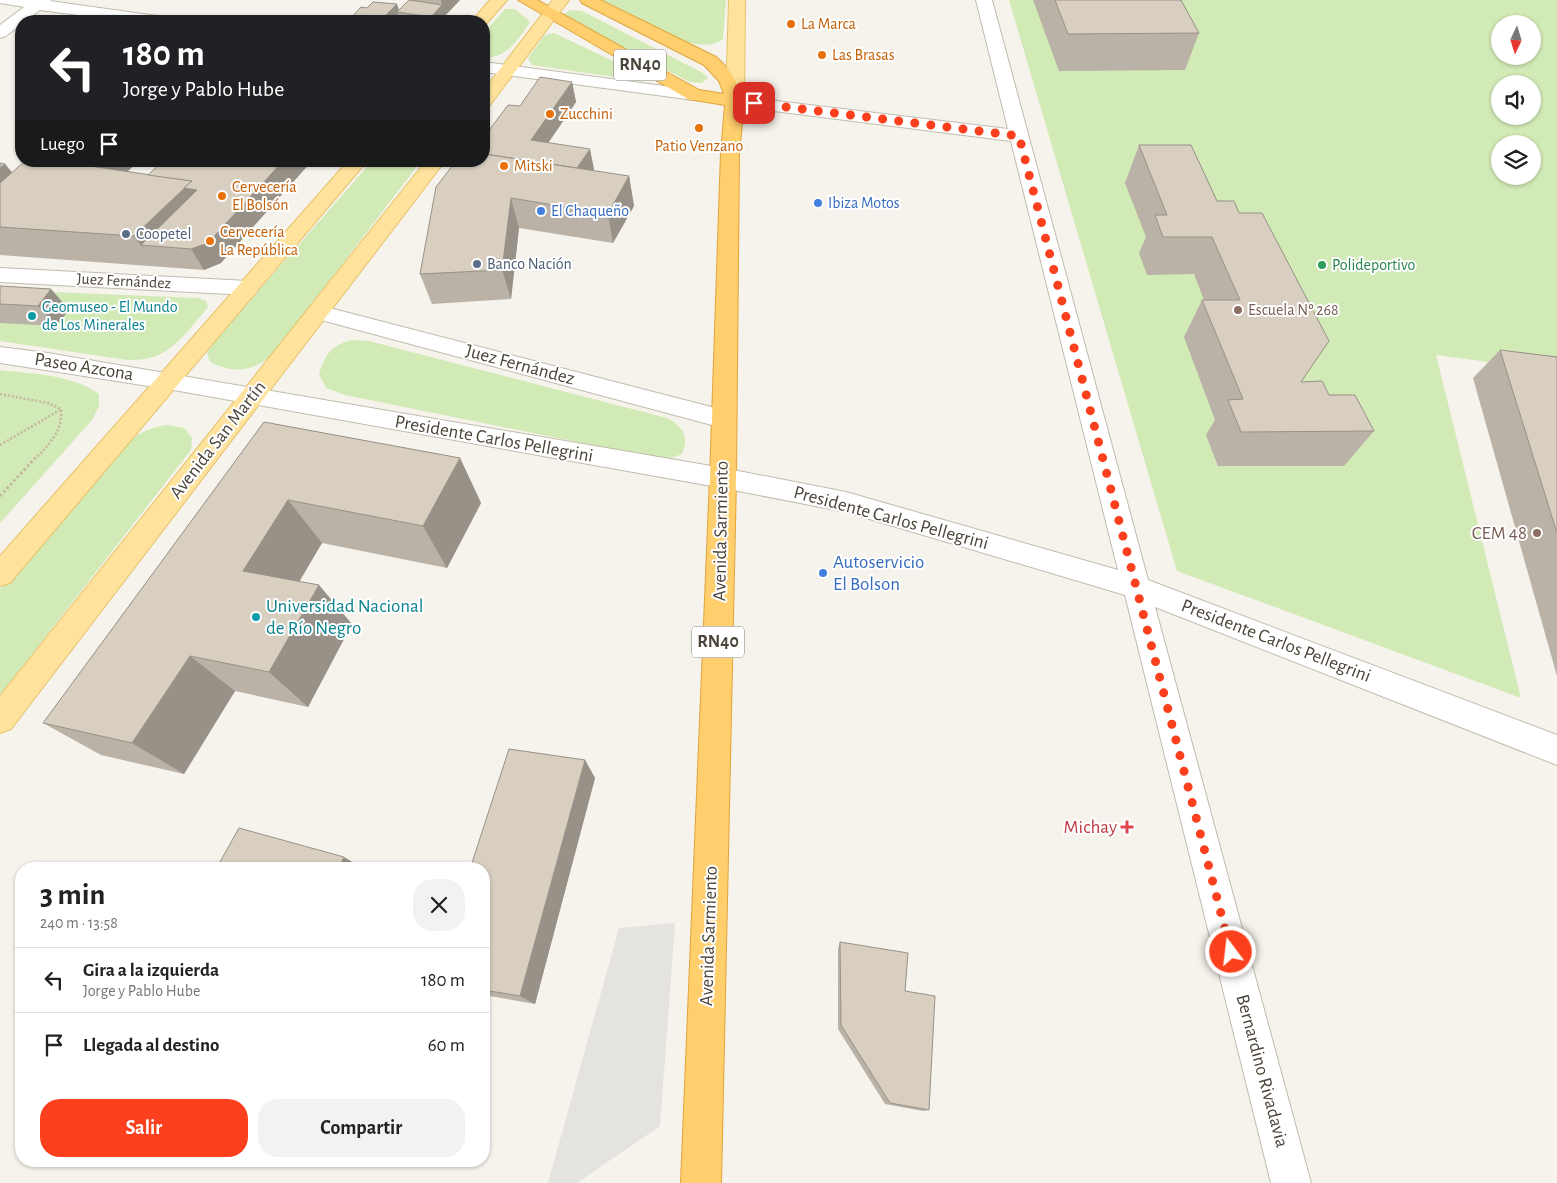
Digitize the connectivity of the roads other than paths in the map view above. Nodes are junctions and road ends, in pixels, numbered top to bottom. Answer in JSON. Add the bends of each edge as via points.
{"nodes":[{"id":1,"x":5,"y":0,"type":"edge"},
{"id":2,"x":498,"y":0,"type":"edge"},
{"id":3,"x":526,"y":0,"type":"edge"},
{"id":4,"x":561,"y":0,"type":"edge"},
{"id":5,"x":588,"y":0,"type":"edge"},
{"id":6,"x":738,"y":0,"type":"edge"},
{"id":7,"x":984,"y":0,"type":"edge"},
{"id":8,"x":40,"y":2,"type":"edge"},
{"id":9,"x":23,"y":15,"type":"edge"},
{"id":10,"x":120,"y":15,"type":"edge"},
{"id":11,"x":485,"y":15,"type":"edge"},
{"id":12,"x":550,"y":15,"type":"junction"},
{"id":13,"x":15,"y":21,"type":"edge"},
{"id":14,"x":0,"y":33,"type":"edge"},
{"id":15,"x":490,"y":68,"type":"edge"},
{"id":16,"x":508,"y":70,"type":"junction"},
{"id":17,"x":490,"y":93,"type":"edge"},
{"id":18,"x":694,"y":95,"type":"junction"},
{"id":19,"x":734,"y":101,"type":"junction"},
{"id":20,"x":1019,"y":136,"type":"junction"},
{"id":21,"x":353,"y":167,"type":"edge"},
{"id":22,"x":431,"y":167,"type":"edge"},
{"id":23,"x":0,"y":275,"type":"edge"},
{"id":24,"x":248,"y":288,"type":"junction"},
{"id":25,"x":318,"y":312,"type":"junction"},
{"id":26,"x":0,"y":355,"type":"edge"},
{"id":27,"x":168,"y":381,"type":"junction"},
{"id":28,"x":252,"y":397,"type":"junction"},
{"id":29,"x":723,"y":418,"type":"junction"},
{"id":30,"x":723,"y":478,"type":"junction"},
{"id":31,"x":0,"y":575,"type":"edge"},
{"id":32,"x":1136,"y":587,"type":"junction"},
{"id":33,"x":0,"y":718,"type":"edge"},
{"id":34,"x":1557,"y":750,"type":"edge"},
{"id":35,"x":701,"y":1183,"type":"edge"},
{"id":36,"x":1291,"y":1183,"type":"edge"}],
"edges":[{"from":1,"to":8,"type":"street"},
{"from":2,"to":11,"type":"main road"},
{"from":3,"to":12,"type":"highway","number":"RN40"},
{"from":4,"to":12,"type":"main road"},
{"from":5,"to":19,"type":"highway","number":"RN40","via":[[710,61],[730,82]]},
{"from":6,"to":19,"type":"main road","name":"Avenida Sarmiento"},
{"from":7,"to":20,"type":"street","name":"Bernardino Rivadavia"},
{"from":8,"to":9,"type":"street"},
{"from":8,"to":10,"type":"street"},
{"from":12,"to":16,"type":"main road"},
{"from":12,"to":18,"type":"highway","number":"RN40"},
{"from":13,"to":14,"type":"street"},
{"from":15,"to":16,"type":"street"},
{"from":16,"to":17,"type":"main road"},
{"from":16,"to":18,"type":"street"},
{"from":18,"to":19,"type":"highway","number":"RN40"},
{"from":19,"to":20,"type":"street"},
{"from":19,"to":29,"type":"highway","name":"Avenida Sarmiento","number":"RN40"},
{"from":20,"to":32,"type":"street","name":"Bernardino Rivadavia"},
{"from":21,"to":24,"type":"main road"},
{"from":22,"to":25,"type":"main road","name":"Avenida San Martín"},
{"from":23,"to":24,"type":"street","name":"Juez Fernández"},
{"from":24,"to":27,"type":"main road"},
{"from":25,"to":28,"type":"main road","name":"Avenida San Martín"},
{"from":25,"to":29,"type":"street","name":"Juez Fernández"},
{"from":26,"to":27,"type":"street","name":"Paseo Azcona"},
{"from":27,"to":28,"type":"street","name":"Presidente Carlos Pellegrini"},
{"from":27,"to":31,"type":"main road"},
{"from":28,"to":30,"type":"street","name":"Presidente Carlos Pellegrini"},
{"from":28,"to":33,"type":"main road","name":"Avenida San Martín"},
{"from":29,"to":30,"type":"highway","name":"Avenida Sarmiento","number":"RN40"},
{"from":30,"to":32,"type":"street","name":"Presidente Carlos Pellegrini","via":[[846,502]]},
{"from":30,"to":35,"type":"highway","name":"Avenida Sarmiento","number":"RN40"},
{"from":32,"to":34,"type":"street","name":"Presidente Carlos Pellegrini"},
{"from":32,"to":36,"type":"street","name":"Bernardino Rivadavia"}]}
